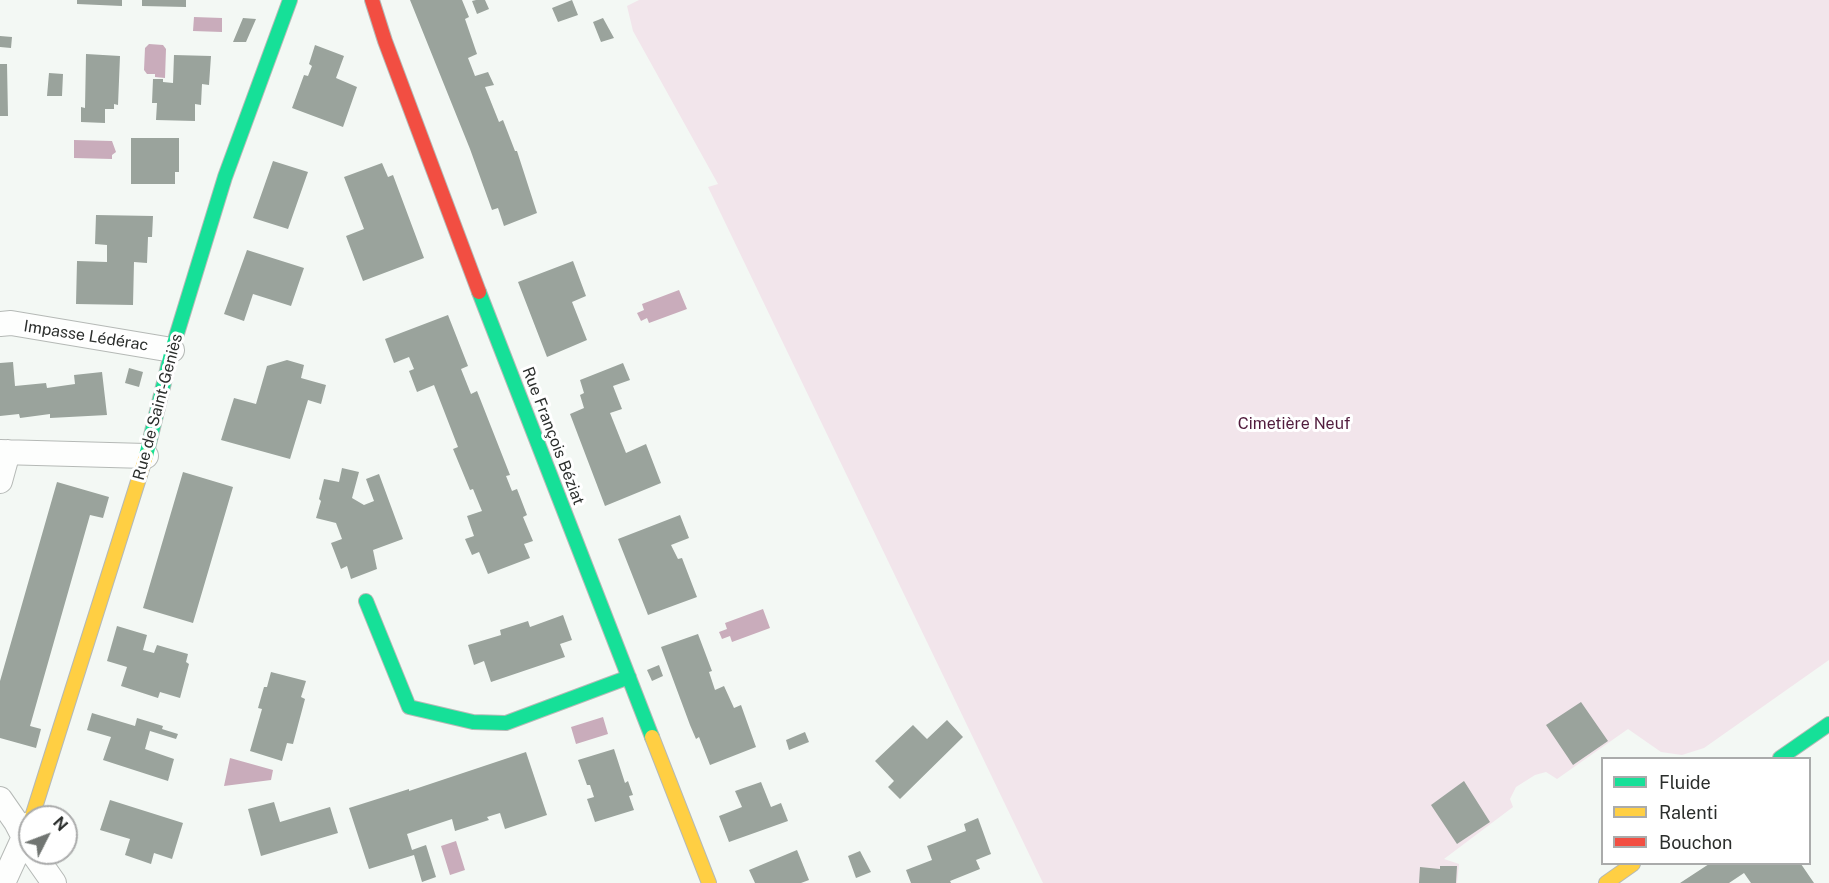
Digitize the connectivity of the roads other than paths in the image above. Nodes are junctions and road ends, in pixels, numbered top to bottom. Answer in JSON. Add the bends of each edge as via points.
{"nodes":[{"id":1,"x":290,"y":0,"type":"edge"},
{"id":2,"x":353,"y":0,"type":"edge"},
{"id":3,"x":372,"y":0,"type":"edge"},
{"id":4,"x":385,"y":41,"type":"junction"},
{"id":5,"x":0,"y":324,"type":"edge"},
{"id":6,"x":172,"y":350,"type":"junction"},
{"id":7,"x":4,"y":452,"type":"edge"},
{"id":8,"x":146,"y":456,"type":"junction"},
{"id":9,"x":0,"y":481,"type":"edge"},
{"id":10,"x":366,"y":602,"type":"dead end"},
{"id":11,"x":629,"y":676,"type":"junction"},
{"id":12,"x":1829,"y":724,"type":"edge"},
{"id":13,"x":1783,"y":757,"type":"edge"},
{"id":14,"x":0,"y":799,"type":"edge"},
{"id":15,"x":37,"y":805,"type":"edge"},
{"id":16,"x":18,"y":825,"type":"edge"},
{"id":17,"x":18,"y":859,"type":"edge"},
{"id":18,"x":43,"y":865,"type":"edge"},
{"id":19,"x":1632,"y":865,"type":"edge"},
{"id":20,"x":3,"y":883,"type":"edge"},
{"id":21,"x":54,"y":883,"type":"edge"},
{"id":22,"x":709,"y":883,"type":"edge"},
{"id":23,"x":1606,"y":883,"type":"edge"}],
"edges":[{"from":1,"to":6,"type":"street","name":"Rue de Saint-Geniès","via":[[225,177]]},
{"from":2,"to":4,"type":"street"},
{"from":3,"to":4,"type":"street","name":"Rue François Béziat"},
{"from":4,"to":11,"type":"street","name":"Rue François Béziat"},
{"from":5,"to":6,"type":"street","name":"Impasse Lédérac"},
{"from":6,"to":8,"type":"street","name":"Rue de Saint-Geniès"},
{"from":7,"to":8,"type":"street"},
{"from":7,"to":9,"type":"street"},
{"from":8,"to":15,"type":"street","name":"Rue de Saint-Geniès"},
{"from":10,"to":11,"type":"street","via":[[409,707],[473,722],[507,723]]},
{"from":11,"to":22,"type":"street","name":"Rue François Béziat"},
{"from":12,"to":13,"type":"street"},
{"from":14,"to":16,"type":"street"},
{"from":17,"to":20,"type":"street"},
{"from":18,"to":21,"type":"street"},
{"from":19,"to":23,"type":"street"}]}
